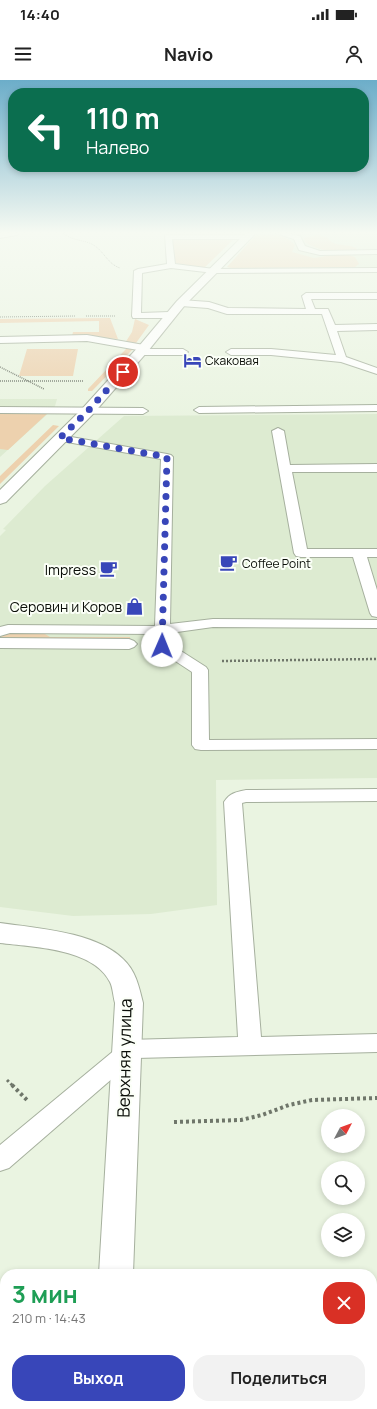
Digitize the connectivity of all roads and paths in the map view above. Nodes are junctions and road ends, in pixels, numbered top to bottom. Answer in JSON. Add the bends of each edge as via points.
{"nodes":[{"id":1,"x":137,"y":295,"type":"edge"},
{"id":2,"x":189,"y":295,"type":"edge"},
{"id":3,"x":377,"y":296,"type":"edge"},
{"id":4,"x":181,"y":303,"type":"junction"},
{"id":5,"x":377,"y":304,"type":"edge"},
{"id":6,"x":326,"y":311,"type":"junction"},
{"id":7,"x":311,"y":312,"type":"junction"},
{"id":8,"x":169,"y":315,"type":"junction"},
{"id":9,"x":136,"y":316,"type":"junction"},
{"id":10,"x":0,"y":317,"type":"edge"},
{"id":11,"x":332,"y":328,"type":"junction"},
{"id":12,"x":377,"y":328,"type":"edge"},
{"id":13,"x":0,"y":340,"type":"edge"},
{"id":14,"x":142,"y":350,"type":"junction"},
{"id":15,"x":183,"y":352,"type":"dead end"},
{"id":16,"x":231,"y":352,"type":"dead end"},
{"id":17,"x":342,"y":358,"type":"junction"},
{"id":18,"x":0,"y":367,"type":"edge"},
{"id":19,"x":377,"y":370,"type":"edge"},
{"id":20,"x":0,"y":381,"type":"edge"},
{"id":21,"x":91,"y":381,"type":"dead end"},
{"id":22,"x":28,"y":382,"type":"junction"},
{"id":23,"x":49,"y":392,"type":"dead end"},
{"id":24,"x":377,"y":408,"type":"edge"},
{"id":25,"x":0,"y":410,"type":"edge"},
{"id":26,"x":199,"y":410,"type":"dead end"},
{"id":27,"x":143,"y":411,"type":"dead end"},
{"id":28,"x":87,"y":412,"type":"junction"},
{"id":29,"x":278,"y":431,"type":"dead end"},
{"id":30,"x":60,"y":438,"type":"junction"},
{"id":31,"x":377,"y":468,"type":"edge"},
{"id":32,"x":285,"y":469,"type":"junction"},
{"id":33,"x":2,"y":495,"type":"edge"},
{"id":34,"x":359,"y":553,"type":"junction"},
{"id":35,"x":377,"y":553,"type":"edge"},
{"id":36,"x":377,"y":613,"type":"edge"},
{"id":37,"x":377,"y":624,"type":"edge"},
{"id":38,"x":162,"y":630,"type":"junction"},
{"id":39,"x":0,"y":632,"type":"edge"},
{"id":40,"x":0,"y":643,"type":"edge"},
{"id":41,"x":0,"y":652,"type":"edge"},
{"id":42,"x":377,"y":744,"type":"edge"},
{"id":43,"x":377,"y":795,"type":"edge"},
{"id":44,"x":0,"y":933,"type":"edge"},
{"id":45,"x":377,"y":1043,"type":"edge"},
{"id":46,"x":250,"y":1046,"type":"junction"},
{"id":47,"x":127,"y":1051,"type":"junction"},
{"id":48,"x":377,"y":1098,"type":"edge"},
{"id":49,"x":174,"y":1122,"type":"dead end"},
{"id":50,"x":0,"y":1160,"type":"edge"},
{"id":51,"x":116,"y":1269,"type":"edge"}],
"edges":[{"from":1,"to":9,"type":"lane"},
{"from":2,"to":4,"type":"street"},
{"from":3,"to":7,"type":"lane","via":[[306,296]]},
{"from":4,"to":7,"type":"lane","via":[[209,305],[227,311]]},
{"from":4,"to":8,"type":"street"},
{"from":5,"to":6,"type":"lane","via":[[323,304]]},
{"from":6,"to":7,"type":"lane"},
{"from":6,"to":11,"type":"lane"},
{"from":8,"to":9,"type":"lane"},
{"from":8,"to":14,"type":"street"},
{"from":9,"to":10,"type":"path"},
{"from":11,"to":12,"type":"lane"},
{"from":11,"to":17,"type":"lane"},
{"from":13,"to":14,"type":"lane","via":[[87,338]]},
{"from":14,"to":15,"type":"lane"},
{"from":14,"to":28,"type":"street"},
{"from":16,"to":17,"type":"lane","via":[[271,352]]},
{"from":17,"to":19,"type":"lane"},
{"from":18,"to":22,"type":"path"},
{"from":20,"to":22,"type":"path"},
{"from":21,"to":22,"type":"path"},
{"from":22,"to":23,"type":"path"},
{"from":24,"to":26,"type":"lane"},
{"from":25,"to":28,"type":"lane"},
{"from":27,"to":28,"type":"lane"},
{"from":28,"to":30,"type":"street"},
{"from":29,"to":32,"type":"lane"},
{"from":30,"to":33,"type":"street"},
{"from":30,"to":38,"type":"lane","via":[[167,457]]},
{"from":31,"to":32,"type":"lane"},
{"from":32,"to":34,"type":"lane","via":[[301,553]]},
{"from":34,"to":35,"type":"lane"},
{"from":34,"to":36,"type":"lane"},
{"from":37,"to":38,"type":"lane","via":[[213,623]]},
{"from":38,"to":39,"type":"lane","via":[[8,629]]},
{"from":38,"to":42,"type":"lane","via":[[162,646],[200,670],[201,744]]},
{"from":40,"to":41,"type":"lane","via":[[129,648]]},
{"from":43,"to":46,"type":"lane","via":[[246,796],[238,797],[233,802]]},
{"from":44,"to":47,"type":"street","name":"Верхняя улица","via":[[62,942],[91,950],[110,963],[123,979],[129,1003]]},
{"from":45,"to":46,"type":"lane"},
{"from":46,"to":47,"type":"lane"},
{"from":47,"to":50,"type":"lane"},
{"from":47,"to":51,"type":"street","name":"Верхняя улица"},
{"from":48,"to":49,"type":"path","via":[[312,1100],[241,1120]]}]}
